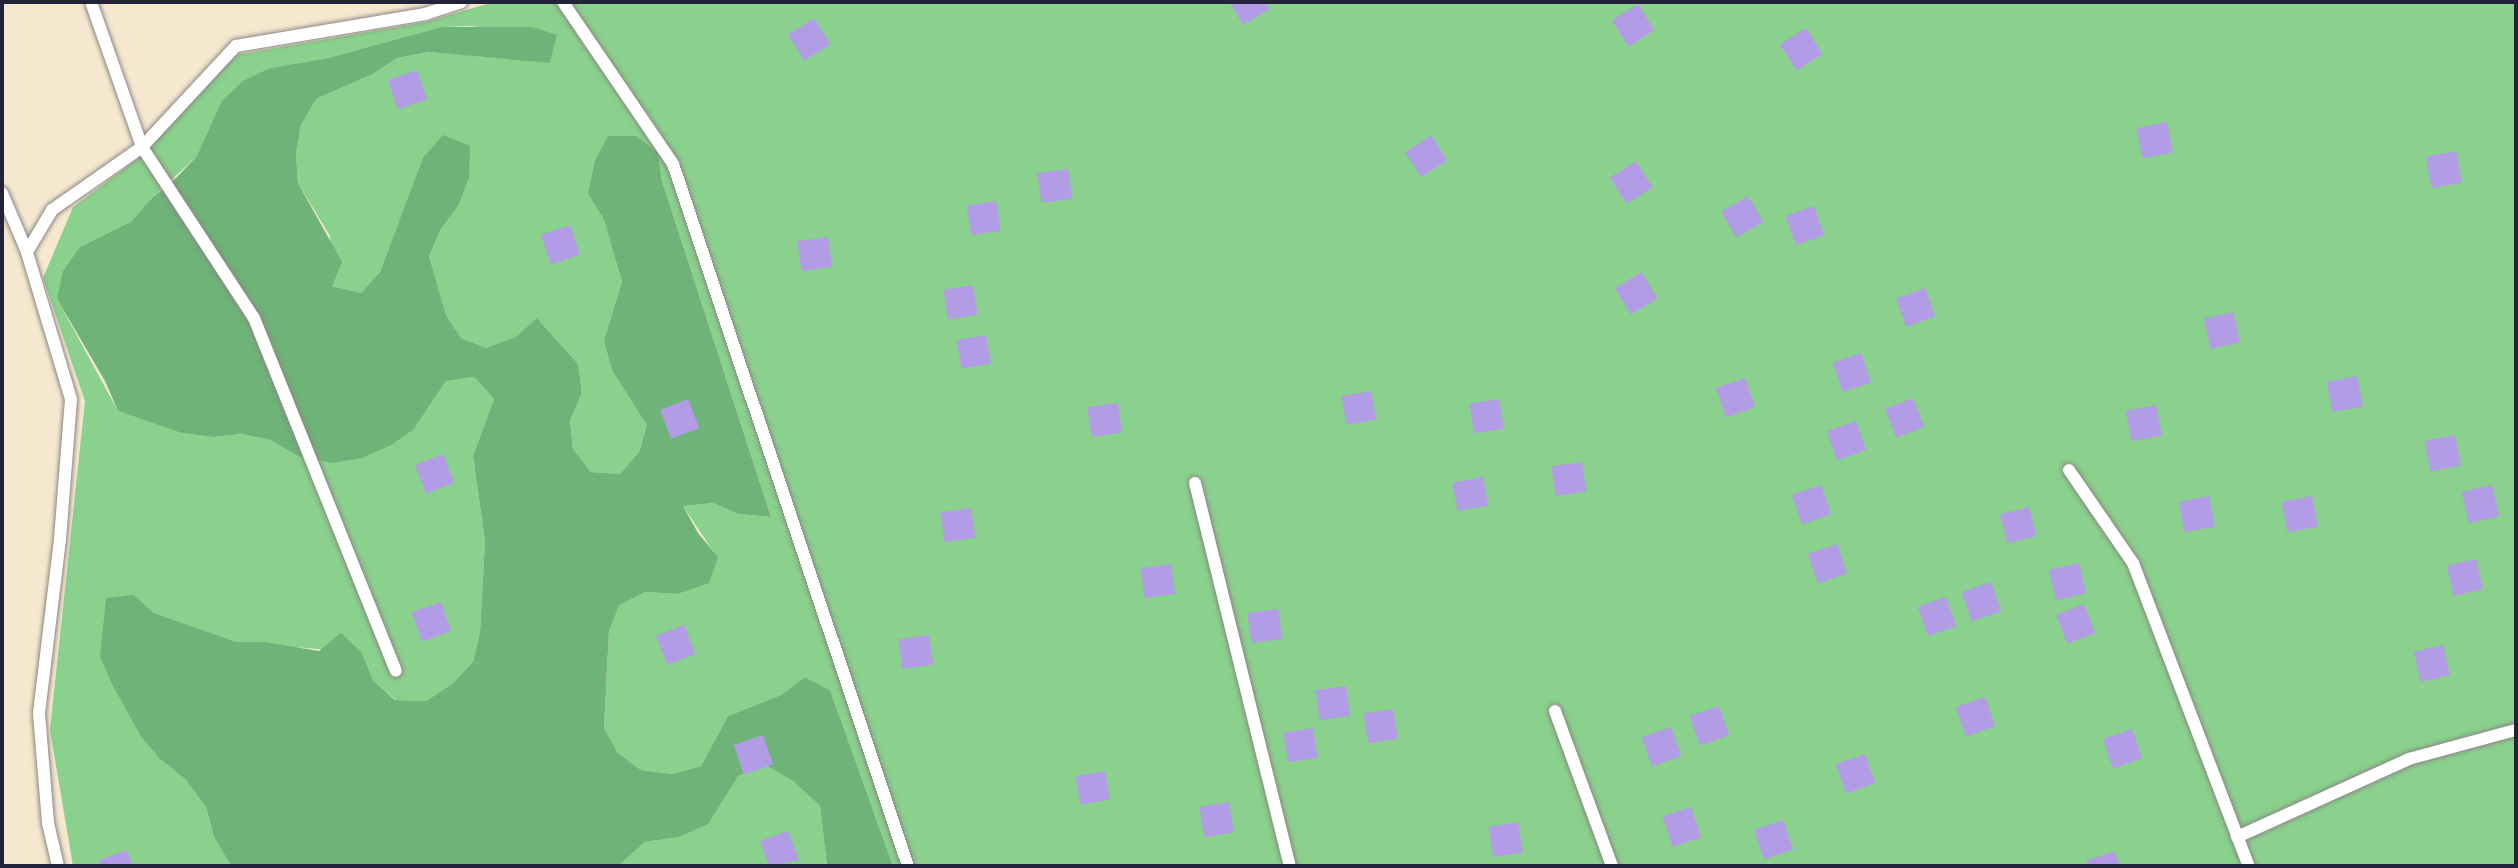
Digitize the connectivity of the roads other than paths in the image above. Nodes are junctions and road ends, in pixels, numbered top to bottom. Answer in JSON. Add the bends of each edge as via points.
{"nodes":[{"id":1,"x":91,"y":2,"type":"edge"},
{"id":2,"x":461,"y":2,"type":"edge"},
{"id":3,"x":563,"y":2,"type":"edge"},
{"id":4,"x":142,"y":147,"type":"junction"},
{"id":5,"x":2,"y":193,"type":"edge"},
{"id":6,"x":27,"y":252,"type":"junction"},
{"id":7,"x":2069,"y":470,"type":"dead end"},
{"id":8,"x":1195,"y":483,"type":"dead end"},
{"id":9,"x":396,"y":671,"type":"dead end"},
{"id":10,"x":1555,"y":711,"type":"dead end"},
{"id":11,"x":2516,"y":730,"type":"edge"},
{"id":12,"x":2237,"y":837,"type":"junction"},
{"id":13,"x":2248,"y":864,"type":"edge"},
{"id":14,"x":58,"y":866,"type":"edge"},
{"id":15,"x":908,"y":866,"type":"edge"},
{"id":16,"x":1290,"y":866,"type":"edge"},
{"id":17,"x":1612,"y":866,"type":"edge"},
{"id":18,"x":2232,"y":866,"type":"edge"}],
"edges":[{"from":1,"to":4,"type":"lane"},
{"from":2,"to":4,"type":"lane","via":[[425,14],[236,46]]},
{"from":3,"to":15,"type":"lane","via":[[673,164]]},
{"from":4,"to":6,"type":"lane","via":[[52,210]]},
{"from":4,"to":9,"type":"lane","via":[[254,318]]},
{"from":5,"to":6,"type":"lane"},
{"from":6,"to":14,"type":"lane","via":[[71,399],[39,713],[48,823]]},
{"from":7,"to":12,"type":"lane","via":[[2133,563]]},
{"from":8,"to":16,"type":"lane"},
{"from":10,"to":17,"type":"lane"},
{"from":11,"to":12,"type":"lane","via":[[2409,759]]},
{"from":12,"to":13,"type":"lane"},
{"from":13,"to":18,"type":"lane"}]}
